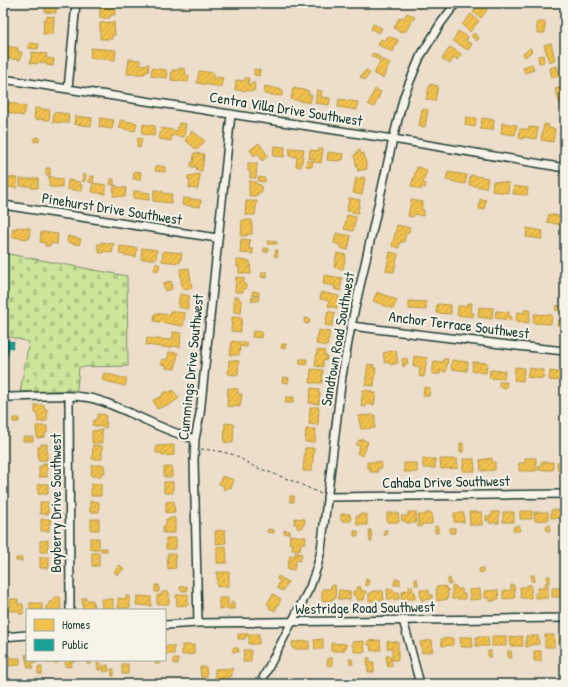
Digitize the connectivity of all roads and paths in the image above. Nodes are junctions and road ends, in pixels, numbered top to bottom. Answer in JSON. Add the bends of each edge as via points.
{"nodes":[{"id":1,"x":76,"y":3,"type":"edge"},
{"id":2,"x":456,"y":3,"type":"edge"},
{"id":3,"x":3,"y":78,"type":"edge"},
{"id":4,"x":68,"y":89,"type":"junction"},
{"id":5,"x":231,"y":114,"type":"junction"},
{"id":6,"x":393,"y":139,"type":"junction"},
{"id":7,"x":565,"y":168,"type":"edge"},
{"id":8,"x":3,"y":205,"type":"edge"},
{"id":9,"x":218,"y":238,"type":"junction"},
{"id":10,"x":351,"y":326,"type":"junction"},
{"id":11,"x":565,"y":351,"type":"edge"},
{"id":12,"x":69,"y":396,"type":"junction"},
{"id":13,"x":3,"y":397,"type":"edge"},
{"id":14,"x":195,"y":439,"type":"junction"},
{"id":15,"x":194,"y":448,"type":"junction"},
{"id":16,"x":565,"y":494,"type":"edge"},
{"id":17,"x":328,"y":497,"type":"junction"},
{"id":18,"x":70,"y":609,"type":"edge"},
{"id":19,"x":565,"y":618,"type":"edge"},
{"id":20,"x":403,"y":620,"type":"junction"},
{"id":21,"x":292,"y":622,"type":"junction"},
{"id":22,"x":198,"y":623,"type":"junction"},
{"id":23,"x":166,"y":626,"type":"edge"},
{"id":24,"x":26,"y":635,"type":"edge"},
{"id":25,"x":3,"y":637,"type":"edge"},
{"id":26,"x":260,"y":684,"type":"edge"},
{"id":27,"x":420,"y":684,"type":"edge"}],
"edges":[{"from":1,"to":4,"type":"street"},
{"from":2,"to":6,"type":"street","name":"Sandtown Road Southwest","via":[[420,57],[404,96]]},
{"from":3,"to":4,"type":"street","name":"Centra Villa Drive Southwest"},
{"from":4,"to":5,"type":"street","name":"Centra Villa Drive Southwest"},
{"from":5,"to":6,"type":"street","name":"Centra Villa Drive Southwest"},
{"from":5,"to":9,"type":"street","name":"Cummings Drive Southwest"},
{"from":6,"to":7,"type":"street","name":"Centra Villa Drive Southwest"},
{"from":6,"to":10,"type":"street","name":"Sandtown Road Southwest"},
{"from":8,"to":9,"type":"street","name":"Pinehurst Drive Southwest"},
{"from":9,"to":14,"type":"street","name":"Cummings Drive Southwest","via":[[200,414]]},
{"from":10,"to":11,"type":"street","name":"Anchor Terrace Southwest"},
{"from":10,"to":17,"type":"street","name":"Sandtown Road Southwest","via":[[342,376]]},
{"from":12,"to":13,"type":"street"},
{"from":12,"to":14,"type":"street","via":[[101,401],[179,435]]},
{"from":12,"to":18,"type":"street","name":"Bayberry Drive Southwest"},
{"from":14,"to":15,"type":"street","name":"Cummings Drive Southwest"},
{"from":15,"to":17,"type":"path","via":[[235,455],[253,466]]},
{"from":15,"to":22,"type":"street","name":"Cummings Drive Southwest"},
{"from":16,"to":17,"type":"street","name":"Cahaba Drive Southwest"},
{"from":17,"to":21,"type":"street","name":"Sandtown Road Southwest","via":[[317,567]]},
{"from":19,"to":20,"type":"street","name":"Westridge Road Southwest"},
{"from":20,"to":21,"type":"street","name":"Westridge Road Southwest"},
{"from":20,"to":27,"type":"street"},
{"from":21,"to":22,"type":"street","name":"Westridge Road Southwest"},
{"from":21,"to":26,"type":"street","name":"Sandtown Road Southwest"},
{"from":22,"to":23,"type":"street","name":"Westridge Road Southwest"},
{"from":24,"to":25,"type":"street"}]}
